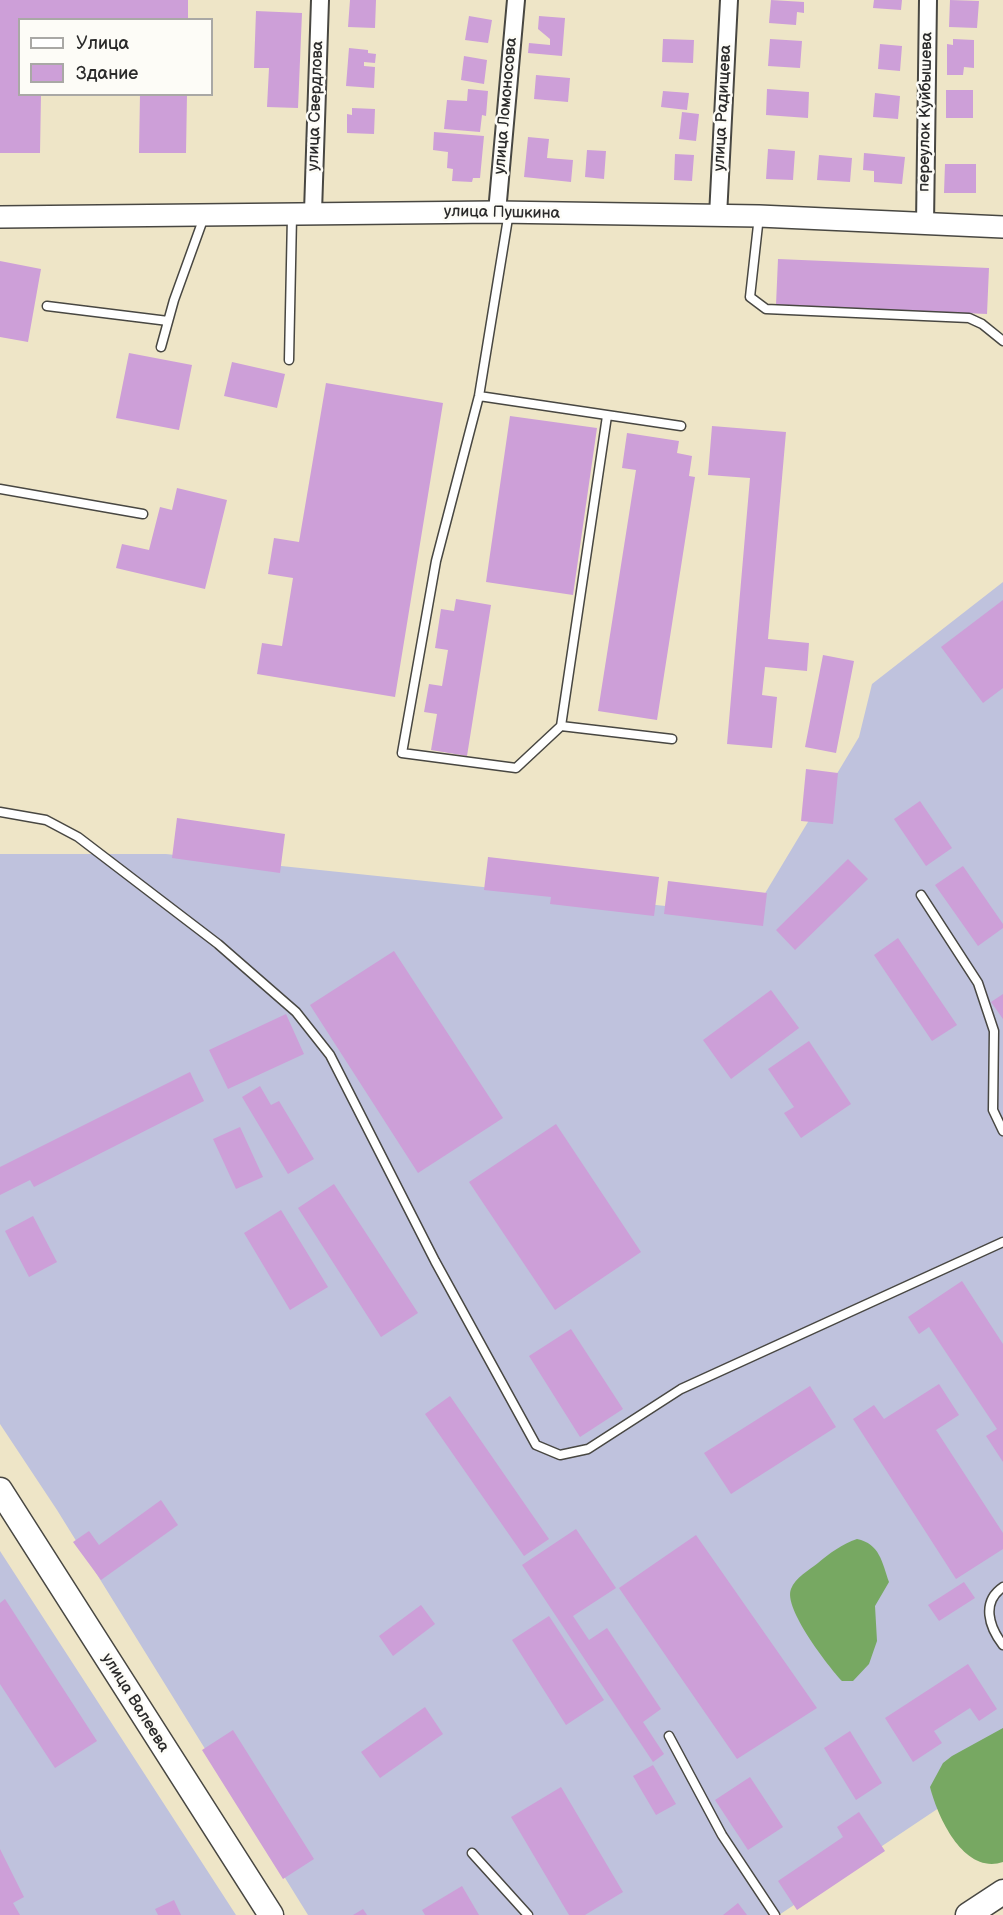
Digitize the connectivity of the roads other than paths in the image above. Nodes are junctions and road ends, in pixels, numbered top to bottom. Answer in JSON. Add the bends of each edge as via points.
{"nodes":[{"id":1,"x":320,"y":0,"type":"edge"},
{"id":2,"x":516,"y":0,"type":"edge"},
{"id":3,"x":729,"y":0,"type":"edge"},
{"id":4,"x":928,"y":0,"type":"edge"},
{"id":5,"x":292,"y":212,"type":"junction"},
{"id":6,"x":313,"y":212,"type":"junction"},
{"id":7,"x":503,"y":212,"type":"junction"},
{"id":8,"x":206,"y":214,"type":"junction"},
{"id":9,"x":718,"y":216,"type":"junction"},
{"id":10,"x":759,"y":216,"type":"junction"},
{"id":11,"x":0,"y":217,"type":"edge"},
{"id":12,"x":925,"y":224,"type":"junction"},
{"id":13,"x":1003,"y":227,"type":"edge"},
{"id":14,"x":47,"y":306,"type":"dead end"},
{"id":15,"x":168,"y":321,"type":"junction"},
{"id":16,"x":1003,"y":341,"type":"edge"},
{"id":17,"x":161,"y":347,"type":"dead end"},
{"id":18,"x":289,"y":360,"type":"dead end"},
{"id":19,"x":479,"y":396,"type":"junction"},
{"id":20,"x":607,"y":416,"type":"junction"},
{"id":21,"x":681,"y":426,"type":"dead end"},
{"id":22,"x":0,"y":489,"type":"edge"},
{"id":23,"x":143,"y":514,"type":"dead end"},
{"id":24,"x":561,"y":726,"type":"junction"},
{"id":25,"x":672,"y":739,"type":"dead end"},
{"id":26,"x":0,"y":812,"type":"edge"},
{"id":27,"x":921,"y":895,"type":"dead end"},
{"id":28,"x":1003,"y":1131,"type":"edge"},
{"id":29,"x":1003,"y":1242,"type":"edge"},
{"id":30,"x":0,"y":1490,"type":"edge"},
{"id":31,"x":1003,"y":1587,"type":"edge"},
{"id":32,"x":1003,"y":1645,"type":"edge"},
{"id":33,"x":669,"y":1736,"type":"dead end"},
{"id":34,"x":472,"y":1853,"type":"dead end"},
{"id":35,"x":1003,"y":1892,"type":"edge"},
{"id":36,"x":271,"y":1915,"type":"edge"},
{"id":37,"x":528,"y":1915,"type":"edge"},
{"id":38,"x":775,"y":1915,"type":"edge"},
{"id":39,"x":968,"y":1915,"type":"edge"}],
"edges":[{"from":1,"to":6,"type":"street","name":"улица Свердлова"},
{"from":2,"to":7,"type":"street","name":"улица Ломоносова"},
{"from":3,"to":9,"type":"street","name":"улица Радищева"},
{"from":4,"to":12,"type":"street","name":"переулок Куйбышева"},
{"from":5,"to":6,"type":"street","name":"улица Пушкина"},
{"from":5,"to":8,"type":"street","name":"улица Пушкина"},
{"from":5,"to":18,"type":"lane"},
{"from":6,"to":7,"type":"street","name":"улица Пушкина"},
{"from":7,"to":9,"type":"street","name":"улица Пушкина"},
{"from":7,"to":19,"type":"lane"},
{"from":8,"to":11,"type":"street","name":"улица Пушкина"},
{"from":8,"to":15,"type":"lane"},
{"from":9,"to":10,"type":"street","name":"улица Пушкина"},
{"from":10,"to":12,"type":"street","name":"улица Пушкина"},
{"from":10,"to":16,"type":"lane","via":[[750,297],[766,309],[969,318]]},
{"from":12,"to":13,"type":"street","name":"улица Пушкина"},
{"from":14,"to":15,"type":"lane"},
{"from":15,"to":17,"type":"lane"},
{"from":19,"to":20,"type":"lane"},
{"from":19,"to":24,"type":"lane","via":[[436,561],[402,753],[516,768]]},
{"from":20,"to":21,"type":"lane"},
{"from":20,"to":24,"type":"lane"},
{"from":22,"to":23,"type":"lane"},
{"from":24,"to":25,"type":"lane"},
{"from":26,"to":29,"type":"lane","via":[[46,820],[78,837],[218,944],[296,1012],[330,1055],[435,1261],[536,1445],[560,1455],[588,1449],[681,1389]]},
{"from":27,"to":28,"type":"lane","via":[[978,983],[994,1031],[993,1110]]},
{"from":30,"to":36,"type":"main road","name":"улица Валеева"},
{"from":31,"to":32,"type":"lane","via":[[995,1592],[989,1605],[995,1634]]},
{"from":33,"to":38,"type":"lane","via":[[723,1835]]},
{"from":34,"to":37,"type":"lane"},
{"from":35,"to":39,"type":"main road"}]}
